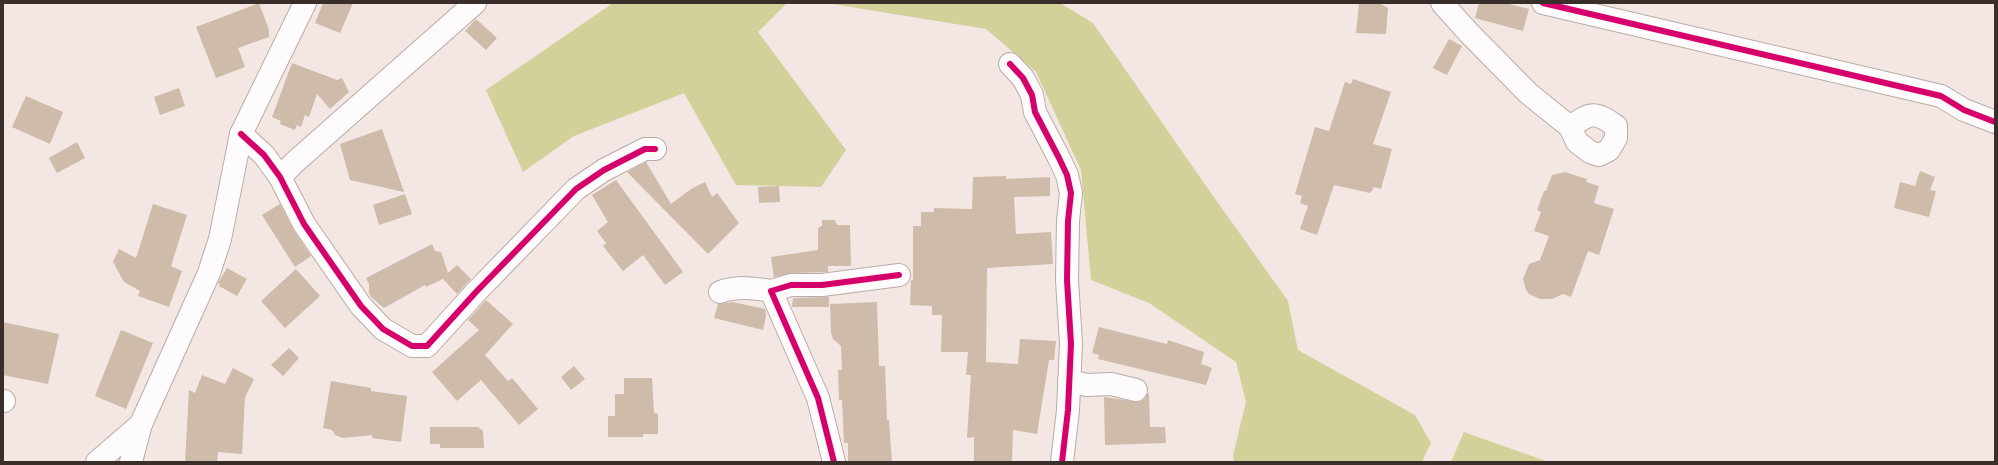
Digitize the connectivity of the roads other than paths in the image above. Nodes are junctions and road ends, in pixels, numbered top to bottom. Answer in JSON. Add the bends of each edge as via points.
{"nodes":[{"id":1,"x":305,"y":3,"type":"edge"},
{"id":2,"x":475,"y":3,"type":"edge"},
{"id":3,"x":1442,"y":3,"type":"edge"},
{"id":4,"x":1543,"y":3,"type":"edge"},
{"id":5,"x":1010,"y":64,"type":"dead end"},
{"id":6,"x":1995,"y":122,"type":"edge"},
{"id":7,"x":1570,"y":127,"type":"dead end"},
{"id":8,"x":241,"y":134,"type":"junction"},
{"id":9,"x":655,"y":149,"type":"dead end"},
{"id":10,"x":280,"y":177,"type":"junction"},
{"id":11,"x":899,"y":275,"type":"dead end"},
{"id":12,"x":771,"y":290,"type":"junction"},
{"id":13,"x":720,"y":292,"type":"dead end"},
{"id":14,"x":1069,"y":381,"type":"junction"},
{"id":15,"x":1136,"y":390,"type":"dead end"},
{"id":16,"x":141,"y":424,"type":"junction"},
{"id":17,"x":97,"y":462,"type":"edge"},
{"id":18,"x":131,"y":462,"type":"edge"},
{"id":19,"x":834,"y":462,"type":"edge"},
{"id":20,"x":1062,"y":462,"type":"edge"}],
"edges":[{"from":1,"to":8,"type":"street"},
{"from":2,"to":10,"type":"street"},
{"from":3,"to":7,"type":"street","via":[[1528,93]]},
{"from":4,"to":6,"type":"street","via":[[1941,96],[1964,110]]},
{"from":5,"to":14,"type":"street","via":[[1023,78],[1032,95],[1035,112],[1066,174],[1071,193],[1068,221],[1071,344]]},
{"from":8,"to":10,"type":"street","via":[[264,155]]},
{"from":8,"to":16,"type":"street","via":[[220,239],[209,273]]},
{"from":9,"to":10,"type":"street","via":[[645,149],[604,170],[576,189],[481,286],[427,346],[412,346],[383,329],[361,306],[304,224]]},
{"from":11,"to":12,"type":"street","via":[[822,285],[791,284]]},
{"from":12,"to":13,"type":"street","via":[[755,288]]},
{"from":12,"to":19,"type":"street","via":[[818,398]]},
{"from":14,"to":15,"type":"street","via":[[1087,385],[1111,384]]},
{"from":14,"to":20,"type":"street"},
{"from":16,"to":17,"type":"street"},
{"from":16,"to":18,"type":"street"}]}
